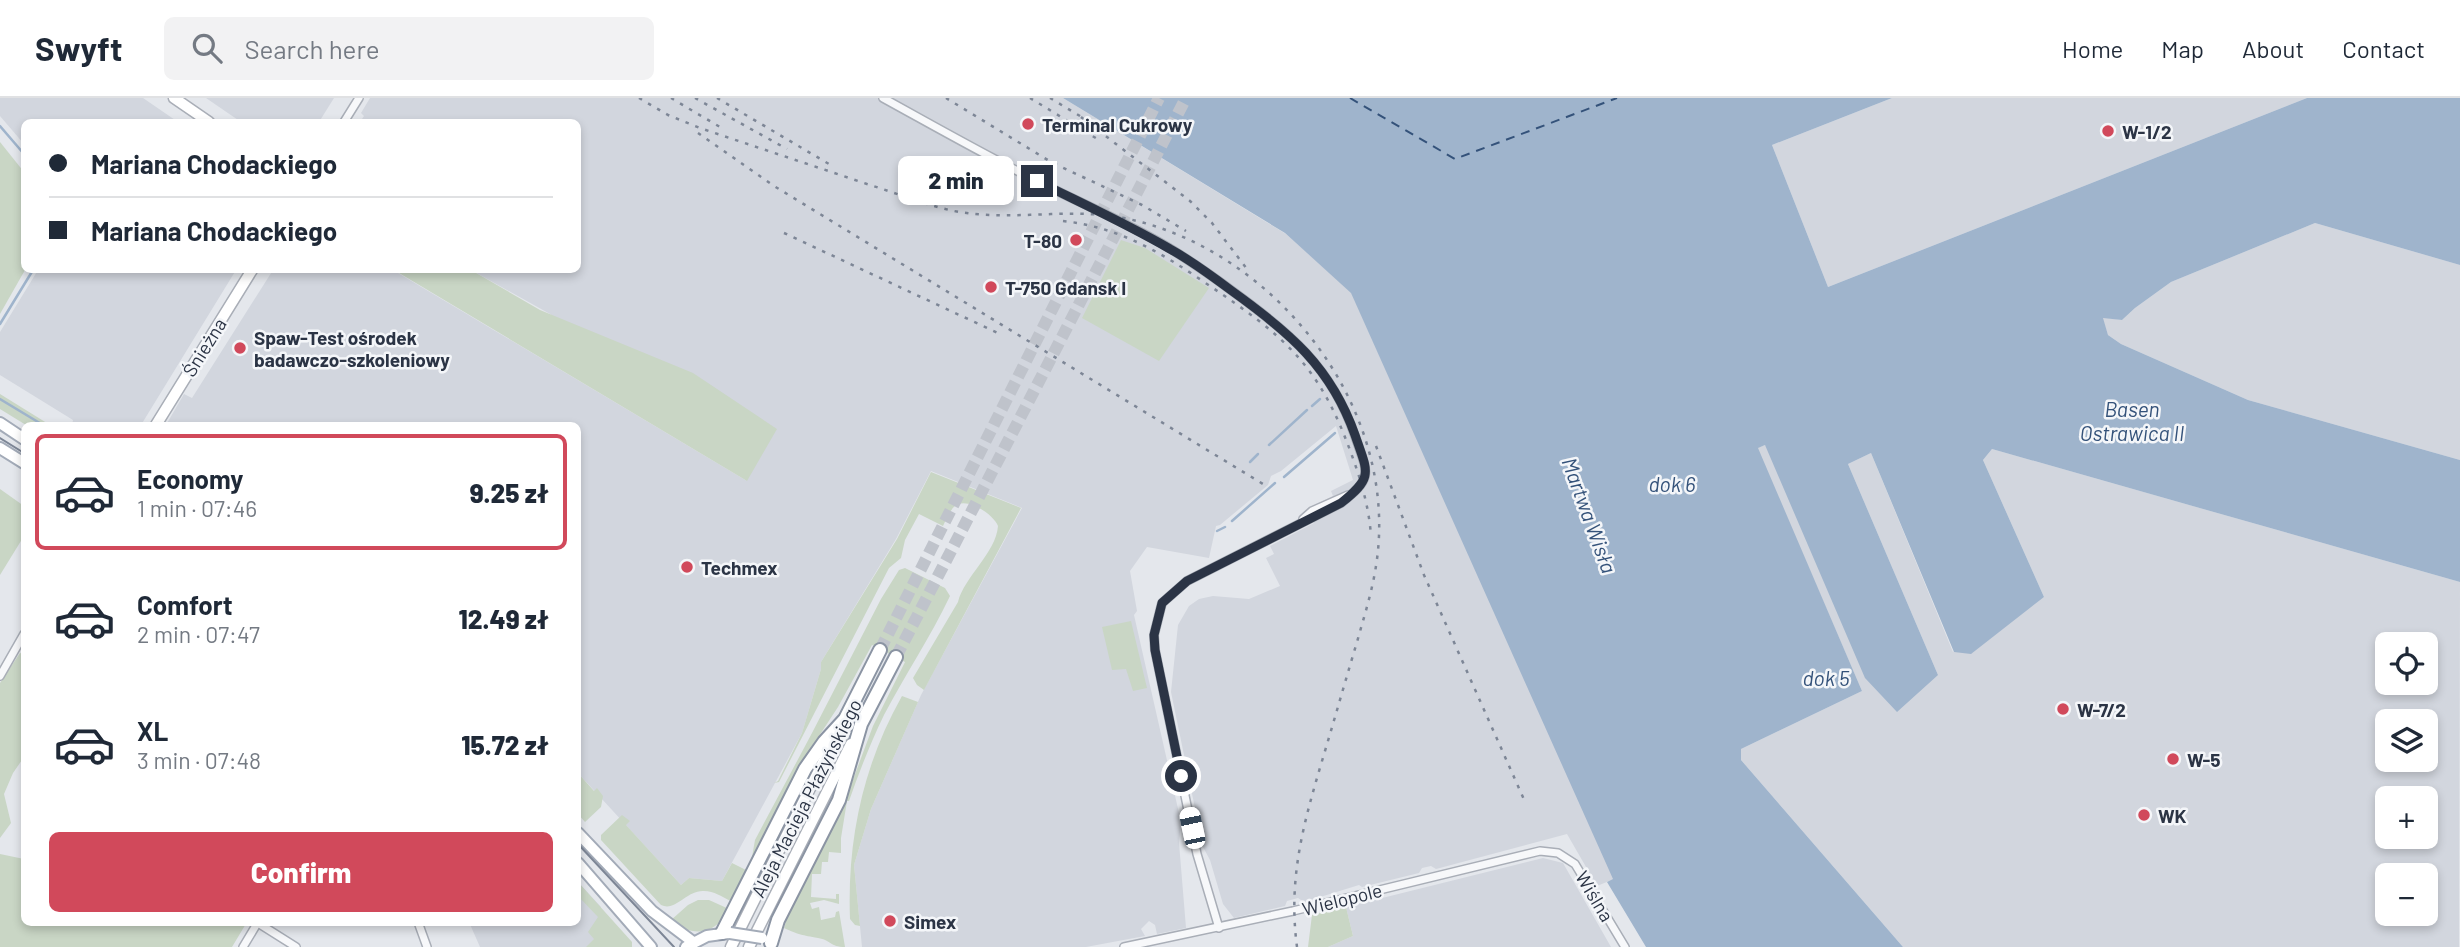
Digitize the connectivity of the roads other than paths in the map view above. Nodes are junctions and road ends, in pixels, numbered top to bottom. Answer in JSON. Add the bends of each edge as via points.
{"nodes":[{"id":1,"x":174,"y":98,"type":"edge"},
{"id":2,"x":359,"y":98,"type":"edge"},
{"id":3,"x":883,"y":98,"type":"edge"},
{"id":4,"x":205,"y":119,"type":"edge"},
{"id":5,"x":346,"y":119,"type":"edge"},
{"id":6,"x":250,"y":273,"type":"edge"},
{"id":7,"x":158,"y":422,"type":"edge"},
{"id":8,"x":0,"y":423,"type":"edge"},
{"id":9,"x":21,"y":437,"type":"edge"},
{"id":10,"x":0,"y":448,"type":"edge"},
{"id":11,"x":21,"y":461,"type":"edge"},
{"id":12,"x":21,"y":640,"type":"edge"},
{"id":13,"x":880,"y":649,"type":"tunnel mouth"},
{"id":14,"x":896,"y":657,"type":"tunnel mouth"},
{"id":15,"x":0,"y":676,"type":"edge"},
{"id":16,"x":845,"y":719,"type":"junction"},
{"id":17,"x":861,"y":724,"type":"junction"},
{"id":18,"x":581,"y":836,"type":"edge"},
{"id":19,"x":1558,"y":853,"type":"joint"},
{"id":20,"x":581,"y":866,"type":"edge"},
{"id":21,"x":256,"y":926,"type":"edge"},
{"id":22,"x":263,"y":926,"type":"edge"},
{"id":23,"x":419,"y":926,"type":"edge"},
{"id":24,"x":1219,"y":928,"type":"junction"},
{"id":25,"x":726,"y":933,"type":"junction"},
{"id":26,"x":770,"y":943,"type":"edge"},
{"id":27,"x":690,"y":944,"type":"edge"},
{"id":28,"x":243,"y":947,"type":"edge"},
{"id":29,"x":296,"y":947,"type":"edge"},
{"id":30,"x":427,"y":947,"type":"edge"},
{"id":31,"x":651,"y":947,"type":"edge"},
{"id":32,"x":731,"y":947,"type":"edge"},
{"id":33,"x":749,"y":947,"type":"edge"},
{"id":34,"x":1125,"y":947,"type":"edge"},
{"id":35,"x":1625,"y":947,"type":"edge"}],
"edges":[{"from":1,"to":4,"type":"main road"},
{"from":2,"to":5,"type":"street"},
{"from":3,"to":24,"type":"street","via":[[1174,250],[1282,327],[1325,377],[1349,421],[1365,474],[1362,485],[1341,503],[1187,581],[1162,603],[1156,619],[1155,650],[1197,854]]},
{"from":6,"to":7,"type":"main road","name":"Śnieżna"},
{"from":8,"to":9,"type":"main road"},
{"from":10,"to":11,"type":"main road"},
{"from":12,"to":15,"type":"street"},
{"from":13,"to":16,"type":"highway","name":"Aleja Macieja Płażyńskiego"},
{"from":14,"to":17,"type":"highway","name":"Aleja Macieja Płażyńskiego"},
{"from":16,"to":25,"type":"highway","via":[[805,769]]},
{"from":16,"to":32,"type":"main road","name":"Aleja Macieja Płażyńskiego"},
{"from":17,"to":26,"type":"highway","via":[[839,800]]},
{"from":17,"to":33,"type":"main road","name":"Aleja Macieja Płażyńskiego"},
{"from":18,"to":27,"type":"main road"},
{"from":19,"to":24,"type":"street","name":"Wielopole","via":[[1540,851]]},
{"from":19,"to":35,"type":"street","name":"Wiślna","via":[[1576,864]]},
{"from":20,"to":31,"type":"main road"},
{"from":21,"to":28,"type":"street"},
{"from":22,"to":29,"type":"street"},
{"from":23,"to":30,"type":"street"},
{"from":24,"to":34,"type":"street","name":"Wielopole"},
{"from":25,"to":26,"type":"main road","bridge":true},
{"from":25,"to":27,"type":"main road"}]}
